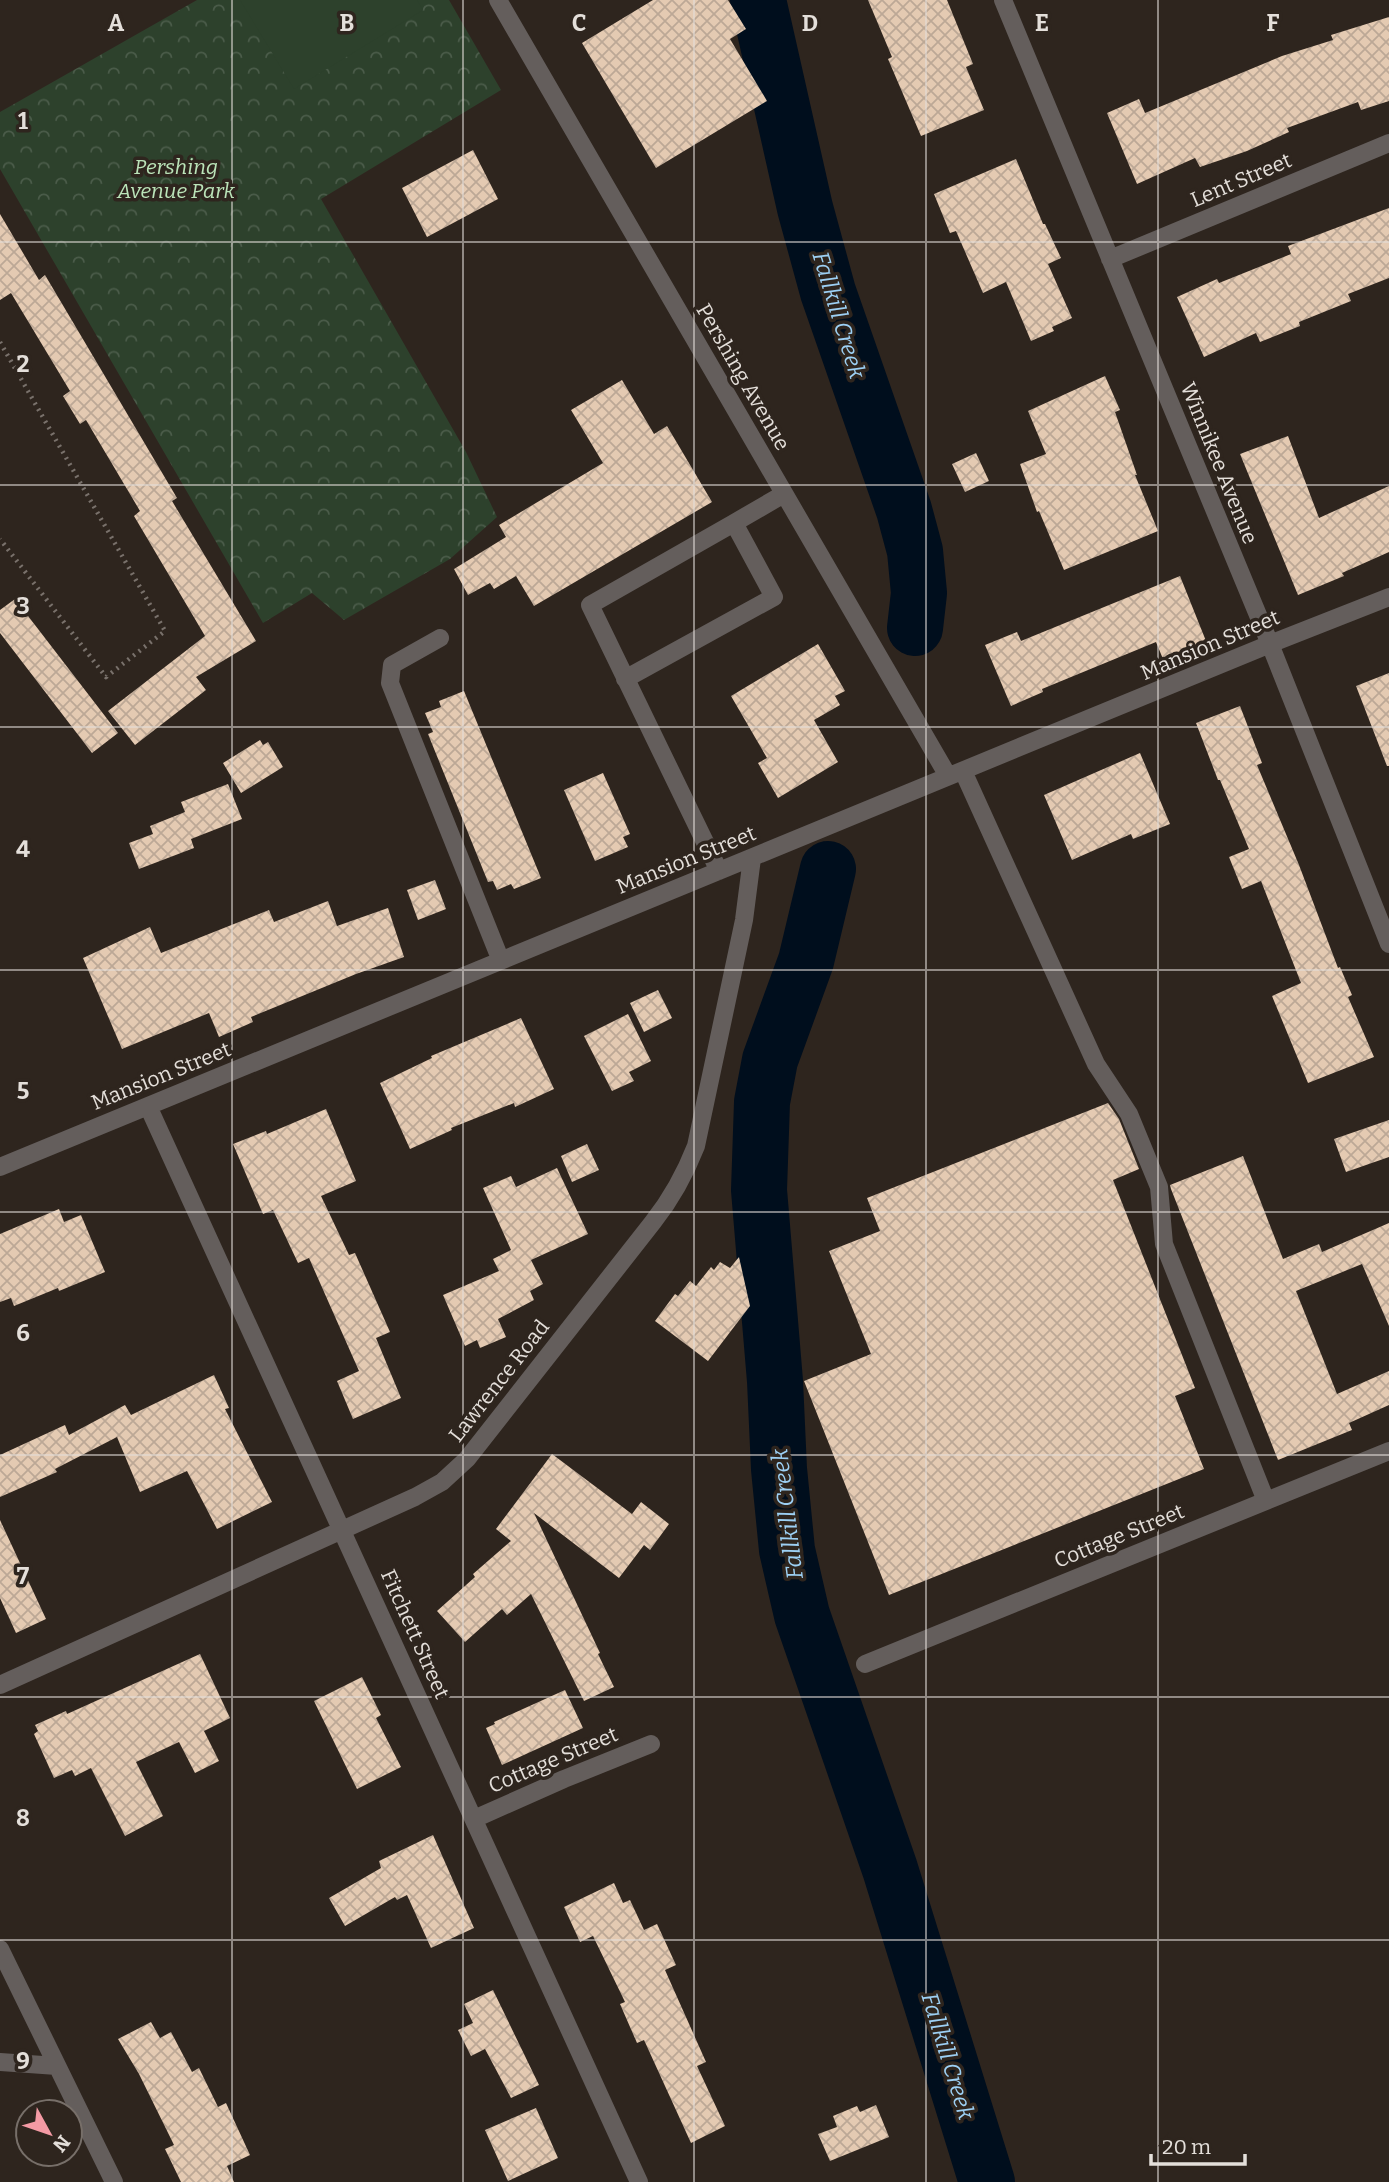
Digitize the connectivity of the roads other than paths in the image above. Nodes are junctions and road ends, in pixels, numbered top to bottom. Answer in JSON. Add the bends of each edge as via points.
{"nodes":[{"id":1,"x":498,"y":0,"type":"edge"},
{"id":2,"x":1003,"y":0,"type":"edge"},
{"id":3,"x":1389,"y":143,"type":"edge"},
{"id":4,"x":1110,"y":259,"type":"junction"},
{"id":5,"x":784,"y":494,"type":"junction"},
{"id":6,"x":734,"y":523,"type":"junction"},
{"id":7,"x":1389,"y":597,"type":"edge"},
{"id":8,"x":440,"y":638,"type":"dead end"},
{"id":9,"x":1270,"y":645,"type":"junction"},
{"id":10,"x":625,"y":679,"type":"junction"},
{"id":11,"x":956,"y":774,"type":"junction"},
{"id":12,"x":752,"y":858,"type":"junction"},
{"id":13,"x":719,"y":871,"type":"junction"},
{"id":14,"x":1389,"y":944,"type":"edge"},
{"id":15,"x":501,"y":961,"type":"junction"},
{"id":16,"x":148,"y":1106,"type":"junction"},
{"id":17,"x":0,"y":1167,"type":"edge"},
{"id":18,"x":1389,"y":1451,"type":"edge"},
{"id":19,"x":1266,"y":1501,"type":"junction"},
{"id":20,"x":343,"y":1530,"type":"junction"},
{"id":21,"x":865,"y":1664,"type":"dead end"},
{"id":22,"x":0,"y":1685,"type":"edge"},
{"id":23,"x":651,"y":1744,"type":"dead end"},
{"id":24,"x":474,"y":1819,"type":"junction"},
{"id":25,"x":0,"y":1949,"type":"edge"},
{"id":26,"x":0,"y":2062,"type":"edge"},
{"id":27,"x":57,"y":2066,"type":"junction"},
{"id":28,"x":114,"y":2182,"type":"edge"},
{"id":29,"x":639,"y":2182,"type":"edge"}],
"edges":[{"from":1,"to":5,"type":"street","name":"Pershing Avenue"},
{"from":2,"to":4,"type":"street","name":"Winnikee Avenue"},
{"from":3,"to":4,"type":"street","name":"Lent Street"},
{"from":4,"to":9,"type":"street","name":"Winnikee Avenue"},
{"from":5,"to":6,"type":"street"},
{"from":5,"to":11,"type":"street","name":"Pershing Avenue"},
{"from":6,"to":10,"type":"street","via":[[590,605]]},
{"from":6,"to":10,"type":"street","via":[[774,597]]},
{"from":7,"to":9,"type":"street","name":"Mansion Street"},
{"from":8,"to":15,"type":"street","via":[[393,665],[390,683]]},
{"from":9,"to":11,"type":"street","name":"Mansion Street"},
{"from":9,"to":14,"type":"street","name":"Winnikee Avenue"},
{"from":10,"to":13,"type":"street"},
{"from":11,"to":12,"type":"street","name":"Mansion Street"},
{"from":11,"to":19,"type":"street","name":"Pershing Avenue","via":[[1096,1064],[1129,1114],[1159,1187],[1164,1244]]},
{"from":12,"to":13,"type":"street","name":"Mansion Street"},
{"from":12,"to":20,"type":"street","name":"Lawrence Road","via":[[744,920],[696,1146],[671,1198],[467,1459],[442,1482]]},
{"from":13,"to":15,"type":"street","name":"Mansion Street"},
{"from":15,"to":16,"type":"street","name":"Mansion Street"},
{"from":16,"to":17,"type":"street","name":"Mansion Street"},
{"from":16,"to":20,"type":"street","name":"Fitchett Street"},
{"from":18,"to":19,"type":"street","name":"Cottage Street"},
{"from":19,"to":21,"type":"street","name":"Cottage Street"},
{"from":20,"to":22,"type":"street","name":"Lawrence Road"},
{"from":20,"to":24,"type":"street","name":"Fitchett Street"},
{"from":23,"to":24,"type":"street","name":"Cottage Street"},
{"from":24,"to":29,"type":"street","name":"Fitchett Street"},
{"from":25,"to":27,"type":"street"},
{"from":26,"to":27,"type":"street"},
{"from":27,"to":28,"type":"street"}]}
